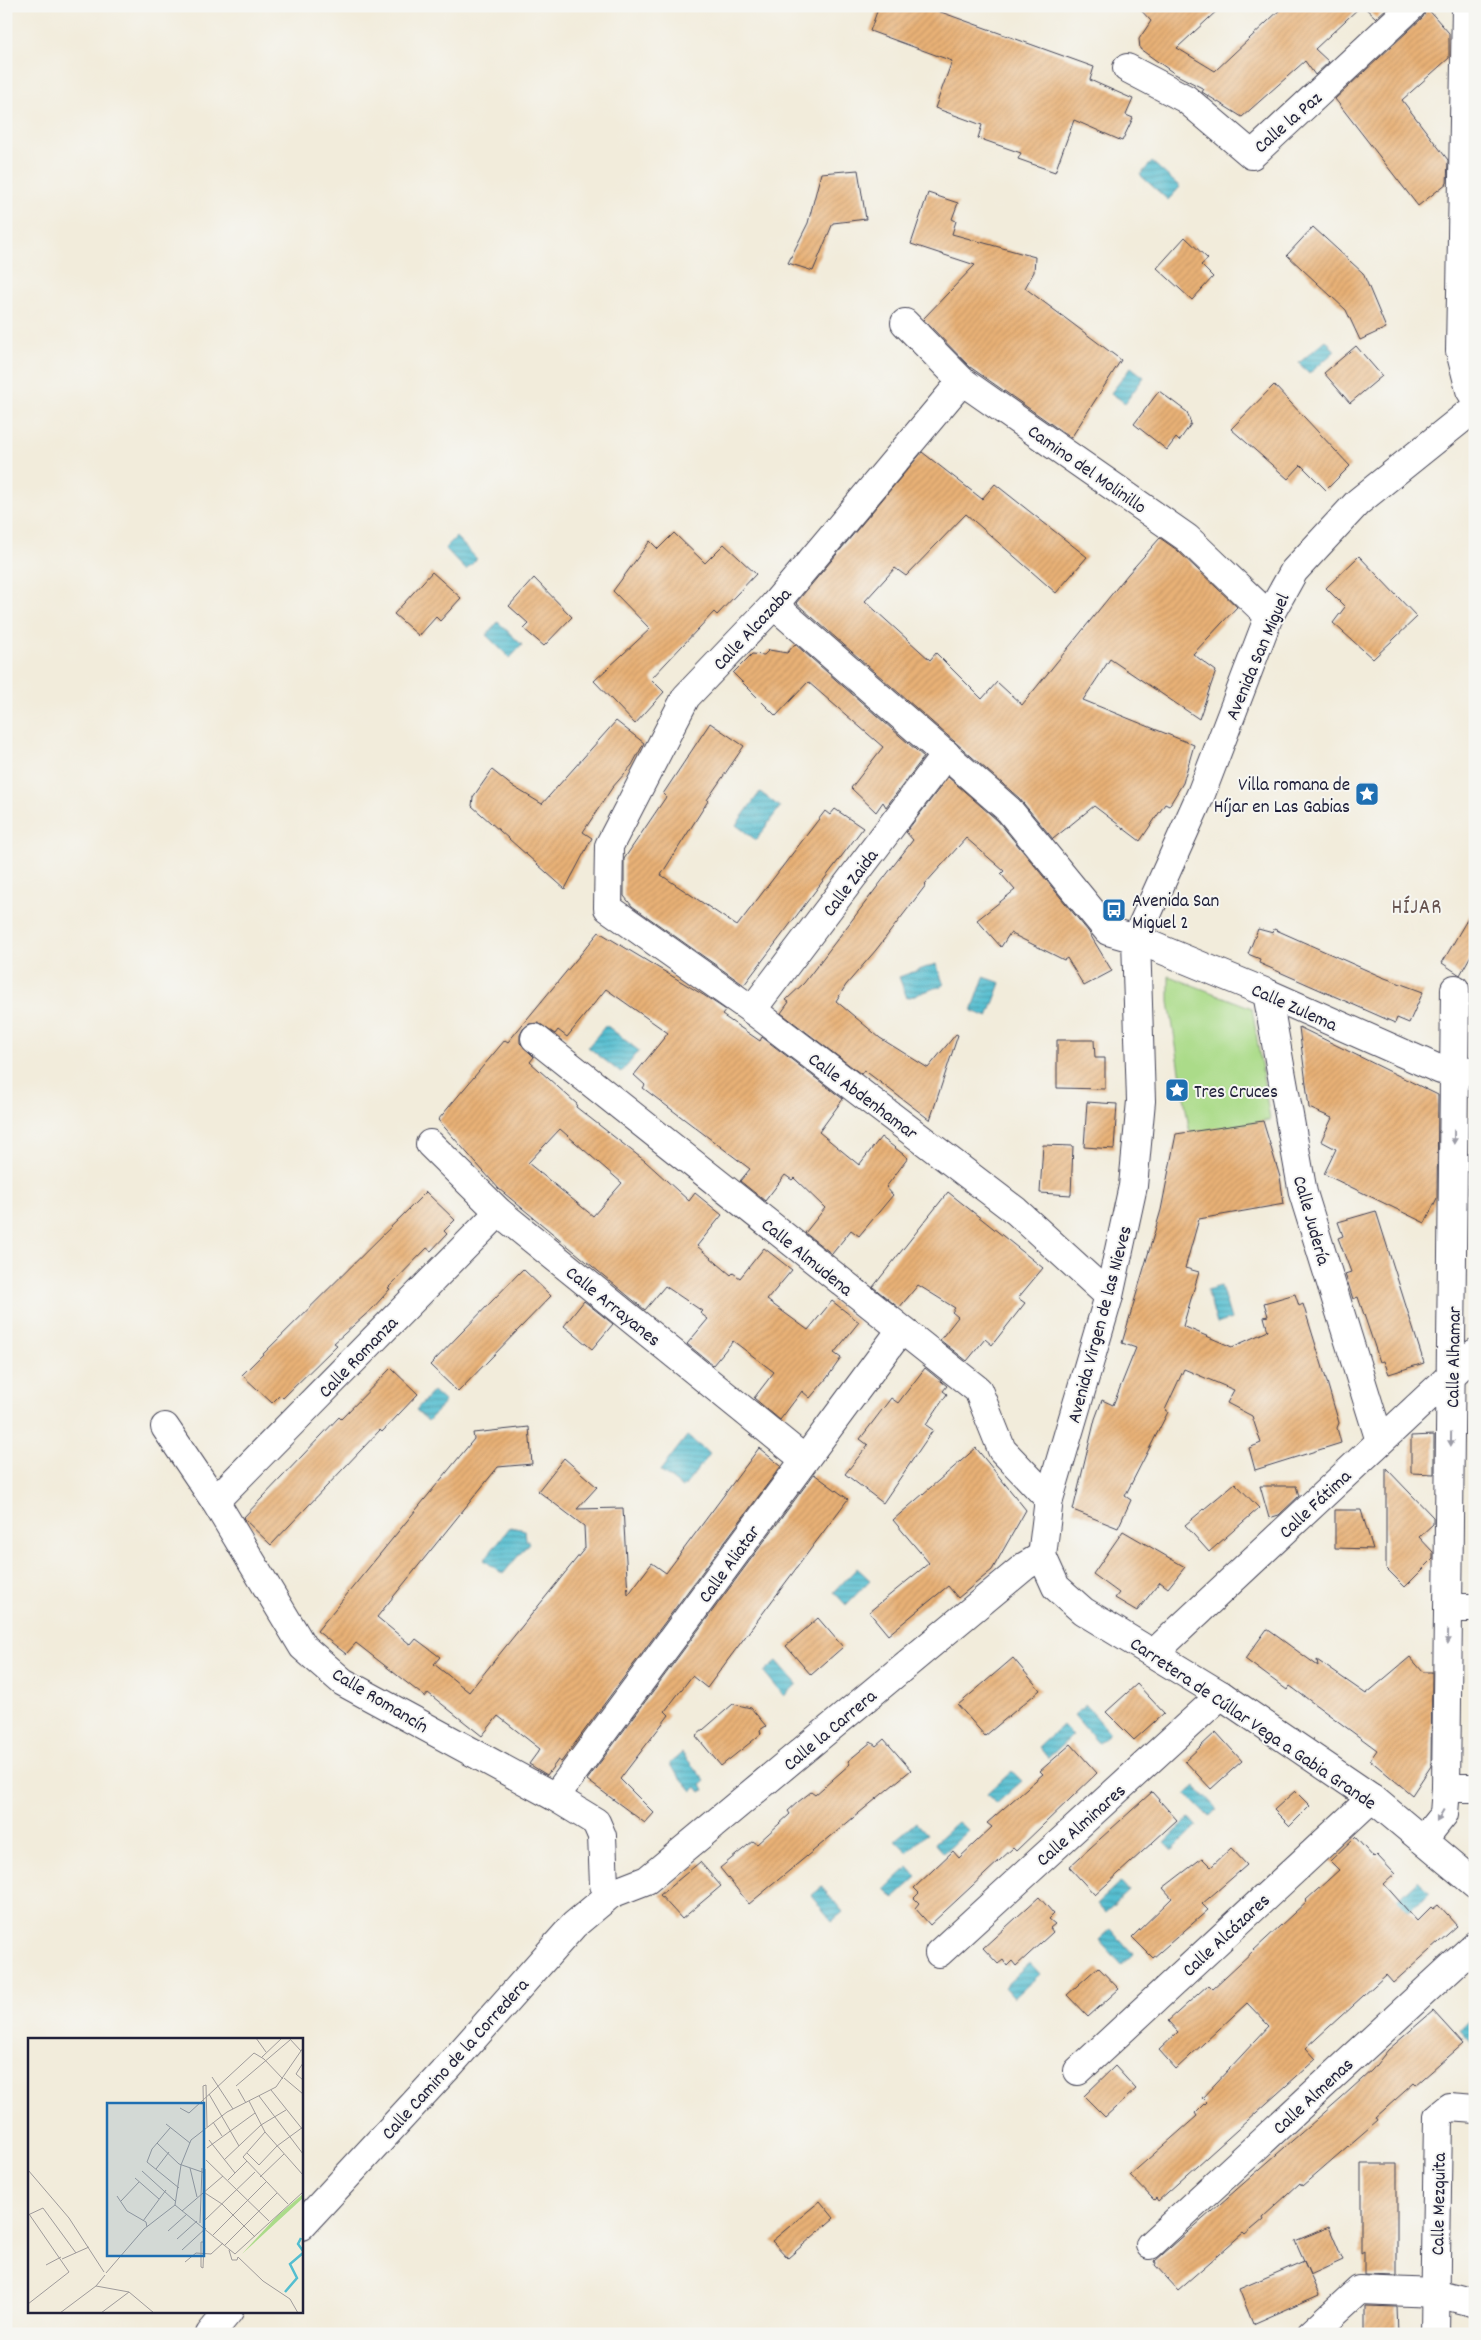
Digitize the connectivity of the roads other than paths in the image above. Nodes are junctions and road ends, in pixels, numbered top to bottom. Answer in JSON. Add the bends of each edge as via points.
{"nodes":[{"id":1,"x":1412,"y":6,"type":"edge"},
{"id":2,"x":1466,"y":6,"type":"edge"},
{"id":3,"x":1127,"y":68,"type":"dead end"},
{"id":4,"x":905,"y":323,"type":"dead end"},
{"id":5,"x":962,"y":381,"type":"junction"},
{"id":6,"x":1475,"y":398,"type":"edge"},
{"id":7,"x":1475,"y":408,"type":"edge"},
{"id":8,"x":774,"y":605,"type":"junction"},
{"id":9,"x":1269,"y":616,"type":"junction"},
{"id":10,"x":946,"y":754,"type":"junction"},
{"id":11,"x":608,"y":908,"type":"joint"},
{"id":12,"x":1136,"y":939,"type":"junction"},
{"id":13,"x":1455,"y":989,"type":"dead end"},
{"id":14,"x":1267,"y":993,"type":"junction"},
{"id":15,"x":752,"y":1010,"type":"junction"},
{"id":16,"x":535,"y":1038,"type":"dead end"},
{"id":17,"x":1465,"y":1071,"type":"edge"},
{"id":18,"x":1465,"y":1107,"type":"edge"},
{"id":19,"x":430,"y":1144,"type":"dead end"},
{"id":20,"x":499,"y":1212,"type":"junction"},
{"id":21,"x":1109,"y":1296,"type":"junction"},
{"id":22,"x":902,"y":1330,"type":"junction"},
{"id":23,"x":1475,"y":1353,"type":"edge"},
{"id":24,"x":1452,"y":1373,"type":"junction"},
{"id":25,"x":165,"y":1427,"type":"dead end"},
{"id":26,"x":1380,"y":1441,"type":"junction"},
{"id":27,"x":804,"y":1459,"type":"junction"},
{"id":28,"x":1049,"y":1499,"type":"junction"},
{"id":29,"x":215,"y":1501,"type":"junction"},
{"id":30,"x":1042,"y":1556,"type":"junction"},
{"id":31,"x":1462,"y":1608,"type":"edge"},
{"id":32,"x":1154,"y":1653,"type":"junction"},
{"id":33,"x":1221,"y":1695,"type":"junction"},
{"id":34,"x":1446,"y":1788,"type":"junction"},
{"id":35,"x":1475,"y":1788,"type":"edge"},
{"id":36,"x":555,"y":1797,"type":"junction"},
{"id":37,"x":1372,"y":1798,"type":"junction"},
{"id":38,"x":1423,"y":1840,"type":"junction"},
{"id":39,"x":1475,"y":1884,"type":"edge"},
{"id":40,"x":611,"y":1894,"type":"junction"},
{"id":41,"x":1475,"y":1945,"type":"edge"},
{"id":42,"x":939,"y":1953,"type":"dead end"},
{"id":43,"x":1078,"y":2071,"type":"dead end"},
{"id":44,"x":1475,"y":2109,"type":"edge"},
{"id":45,"x":302,"y":2225,"type":"edge"},
{"id":46,"x":1150,"y":2246,"type":"dead end"},
{"id":47,"x":1436,"y":2293,"type":"junction"},
{"id":48,"x":1475,"y":2302,"type":"edge"},
{"id":49,"x":228,"y":2312,"type":"edge"},
{"id":50,"x":210,"y":2334,"type":"edge"},
{"id":51,"x":1311,"y":2334,"type":"edge"},
{"id":52,"x":1436,"y":2334,"type":"edge"}],
"edges":[{"from":1,"to":3,"type":"street","name":"Calle la Paz","via":[[1252,155],[1186,99]]},
{"from":2,"to":6,"type":"street","via":[[1460,351]]},
{"from":4,"to":5,"type":"street","name":"Camino del Molinillo"},
{"from":5,"to":8,"type":"street","name":"Calle Alcazaba"},
{"from":5,"to":9,"type":"street","name":"Camino del Molinillo","via":[[1187,538]]},
{"from":7,"to":9,"type":"street","name":"Avenida San Miguel","via":[[1358,502],[1294,571]]},
{"from":8,"to":10,"type":"street","name":"Calle Zulema"},
{"from":8,"to":11,"type":"street","name":"Calle Alcazaba","via":[[686,697],[609,846]]},
{"from":9,"to":12,"type":"street","name":"Avenida San Miguel","via":[[1201,794]]},
{"from":10,"to":12,"type":"street","name":"Calle Zulema","via":[[1009,810],[1108,931]]},
{"from":10,"to":15,"type":"street","name":"Calle Zaida"},
{"from":11,"to":15,"type":"street","name":"Calle Abdenhamar"},
{"from":12,"to":14,"type":"street","name":"Calle Zulema"},
{"from":12,"to":21,"type":"street","name":"Avenida Virgen de las Nieves","via":[[1141,1101],[1133,1186]]},
{"from":13,"to":17,"type":"street","name":"Calle Alhamar"},
{"from":14,"to":17,"type":"street","name":"Calle Zulema","via":[[1441,1070]]},
{"from":14,"to":26,"type":"street","name":"Calle Judería","via":[[1303,1193]]},
{"from":15,"to":21,"type":"street","name":"Calle Abdenhamar","via":[[1016,1211]]},
{"from":16,"to":22,"type":"street","name":"Calle Almudena"},
{"from":17,"to":18,"type":"street","name":"Calle Alhamar"},
{"from":18,"to":24,"type":"street","name":"Calle Alhamar","one_way":true},
{"from":19,"to":20,"type":"street","name":"Calle Arrayanes"},
{"from":20,"to":27,"type":"street","name":"Calle Arrayanes"},
{"from":20,"to":29,"type":"street","name":"Calle Romanza"},
{"from":21,"to":28,"type":"street","name":"Avenida Virgen de las Nieves"},
{"from":22,"to":27,"type":"street","name":"Calle Aliatar"},
{"from":22,"to":28,"type":"street","name":"Calle Almudena","via":[[978,1390],[1002,1450]]},
{"from":23,"to":24,"type":"street","name":"Calle Fátima"},
{"from":24,"to":26,"type":"street","name":"Calle Fátima"},
{"from":24,"to":31,"type":"street","name":"Calle Alhamar","one_way":true},
{"from":25,"to":29,"type":"street","name":"Calle Romancín"},
{"from":26,"to":32,"type":"street","name":"Calle Fátima"},
{"from":27,"to":36,"type":"street","name":"Calle Aliatar"},
{"from":28,"to":30,"type":"street","name":"Avenida Virgen de las Nieves"},
{"from":29,"to":36,"type":"street","name":"Calle Romancín","via":[[303,1647],[336,1676]]},
{"from":30,"to":32,"type":"street","name":"Carretera de Cúllar Vega a Gabia Grande","via":[[1056,1587],[1082,1611]]},
{"from":30,"to":40,"type":"street","name":"Calle la Carrera","via":[[1025,1566],[647,1880]]},
{"from":31,"to":34,"type":"street","name":"Calle Alhamar","one_way":true},
{"from":32,"to":33,"type":"street","name":"Carretera de Cúllar Vega a Gabia Grande"},
{"from":33,"to":37,"type":"street","name":"Carretera de Cúllar Vega a Gabia Grande"},
{"from":33,"to":42,"type":"street","name":"Calle Alminares"},
{"from":34,"to":35,"type":"street"},
{"from":34,"to":38,"type":"street","name":"Calle Alhamar","one_way":true,"via":[[1444,1814]]},
{"from":36,"to":40,"type":"street","name":"Calle Romancín","via":[[596,1822],[602,1836],[604,1884]]},
{"from":37,"to":38,"type":"street","name":"Carretera de Cúllar Vega a Gabia Grande"},
{"from":37,"to":43,"type":"street","name":"Calle Alcázares"},
{"from":38,"to":39,"type":"street","name":"Carretera de Cúllar Vega a Gabia Grande"},
{"from":40,"to":45,"type":"street","name":"Calle Camino de la Corredera","via":[[574,1925]]},
{"from":41,"to":46,"type":"street","name":"Calle Almenas"},
{"from":44,"to":47,"type":"street","name":"Calle Mezquita","via":[[1450,2107],[1438,2116]]},
{"from":47,"to":48,"type":"street"},
{"from":47,"to":51,"type":"street","via":[[1359,2290]]},
{"from":47,"to":52,"type":"street","name":"Calle Mezquita"},
{"from":49,"to":50,"type":"street"}]}
